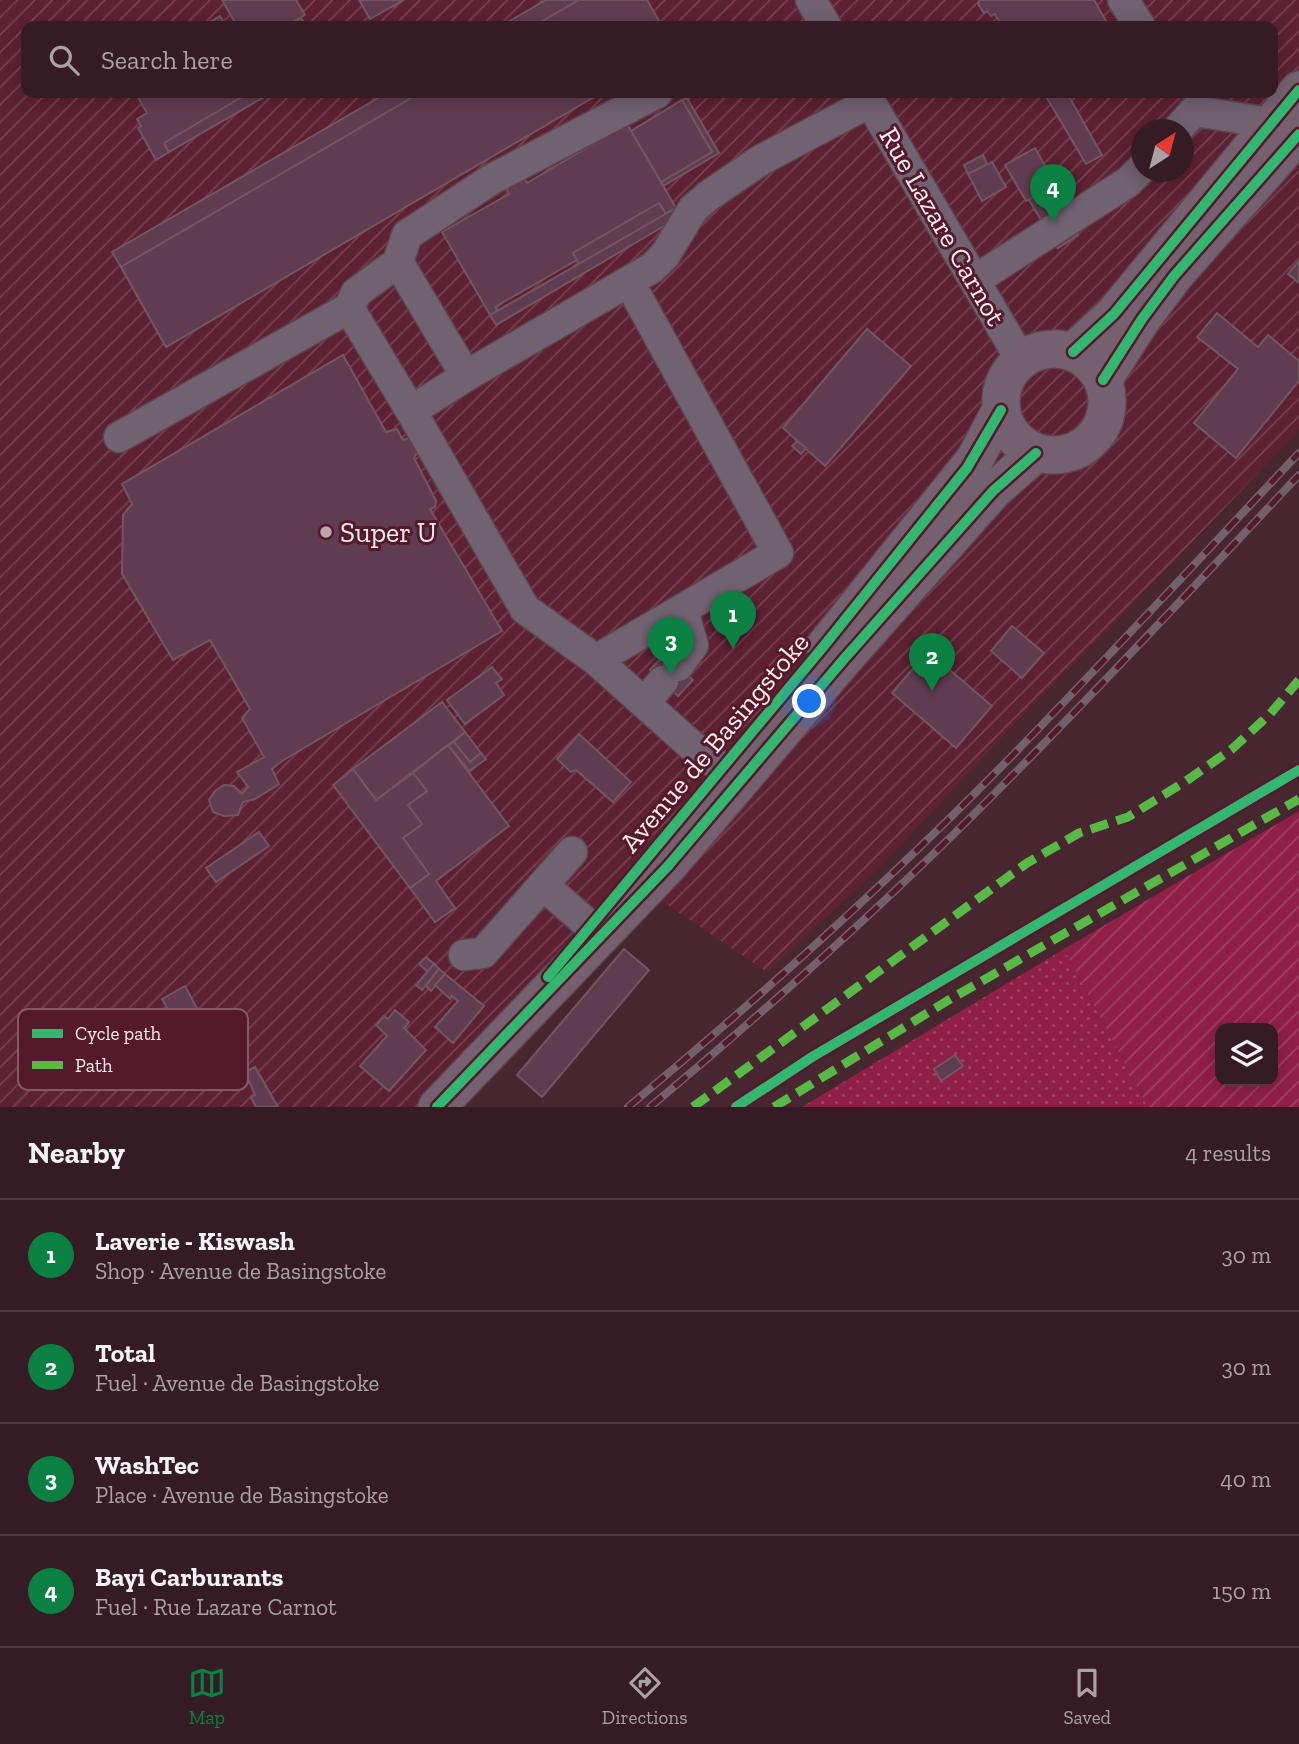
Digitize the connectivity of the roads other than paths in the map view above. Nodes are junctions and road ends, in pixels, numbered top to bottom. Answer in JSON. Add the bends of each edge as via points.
{"nodes":[{"id":1,"x":811,"y":0,"type":"edge"},
{"id":2,"x":1123,"y":0,"type":"edge"},
{"id":3,"x":823,"y":21,"type":"edge"},
{"id":4,"x":1137,"y":21,"type":"edge"},
{"id":5,"x":1299,"y":90,"type":"edge"},
{"id":6,"x":647,"y":98,"type":"edge"},
{"id":7,"x":865,"y":98,"type":"edge"},
{"id":8,"x":868,"y":98,"type":"edge"},
{"id":9,"x":1184,"y":111,"type":"edge"},
{"id":10,"x":1285,"y":128,"type":"edge"},
{"id":11,"x":1131,"y":179,"type":"edge"},
{"id":12,"x":398,"y":262,"type":"junction"},
{"id":13,"x":975,"y":280,"type":"junction"},
{"id":14,"x":629,"y":282,"type":"junction"},
{"id":15,"x":349,"y":308,"type":"junction"},
{"id":16,"x":1073,"y":352,"type":"junction"},
{"id":17,"x":1021,"y":360,"type":"junction"},
{"id":18,"x":466,"y":376,"type":"junction"},
{"id":19,"x":1103,"y":380,"type":"junction"},
{"id":20,"x":1001,"y":410,"type":"junction"},
{"id":21,"x":411,"y":411,"type":"junction"},
{"id":22,"x":120,"y":437,"type":"dead end"},
{"id":23,"x":1036,"y":453,"type":"junction"},
{"id":24,"x":683,"y":610,"type":"junction"},
{"id":25,"x":596,"y":660,"type":"junction"},
{"id":26,"x":662,"y":683,"type":"junction"},
{"id":27,"x":722,"y":768,"type":"junction"},
{"id":28,"x":572,"y":852,"type":"dead end"},
{"id":29,"x":543,"y":885,"type":"junction"},
{"id":30,"x":590,"y":926,"type":"junction"},
{"id":31,"x":464,"y":955,"type":"dead end"},
{"id":32,"x":443,"y":1101,"type":"edge"}],
"edges":[{"from":1,"to":3,"type":"street"},
{"from":2,"to":4,"type":"street"},
{"from":5,"to":10,"type":"main road"},
{"from":6,"to":12,"type":"street","via":[[460,200],[407,235]]},
{"from":7,"to":14,"type":"street","via":[[708,196],[693,209],[665,255]]},
{"from":8,"to":13,"type":"street","name":"Rue Lazare Carnot"},
{"from":9,"to":10,"type":"street"},
{"from":10,"to":16,"type":"main road","via":[[1114,314]]},
{"from":10,"to":19,"type":"main road","via":[[1142,320]]},
{"from":11,"to":13,"type":"street"},
{"from":12,"to":15,"type":"street","via":[[356,293]]},
{"from":12,"to":18,"type":"street"},
{"from":13,"to":17,"type":"street","name":"Rue Lazare Carnot"},
{"from":14,"to":18,"type":"street"},
{"from":14,"to":24,"type":"street","via":[[778,553]]},
{"from":15,"to":21,"type":"street"},
{"from":15,"to":22,"type":"street"},
{"from":16,"to":17,"type":"main road","via":[[1037,351]]},
{"from":16,"to":19,"type":"main road","via":[[1096,368]]},
{"from":17,"to":20,"type":"main road","via":[[1004,382]]},
{"from":18,"to":21,"type":"street"},
{"from":19,"to":23,"type":"main road","via":[[1106,415],[1093,438],[1071,453]]},
{"from":20,"to":23,"type":"main road","via":[[1013,436]]},
{"from":20,"to":27,"type":"main road","name":"Avenue de Basingstoke","via":[[975,459]]},
{"from":21,"to":25,"type":"street","via":[[525,609]]},
{"from":23,"to":32,"type":"main road","name":"Avenue de Basingstoke","via":[[984,501],[668,866]]},
{"from":24,"to":25,"type":"street"},
{"from":24,"to":26,"type":"street","via":[[693,645]]},
{"from":25,"to":26,"type":"street"},
{"from":26,"to":27,"type":"street","via":[[691,745]]},
{"from":27,"to":30,"type":"main road","name":"Avenue de Basingstoke"},
{"from":28,"to":29,"type":"street"},
{"from":29,"to":30,"type":"street"},
{"from":29,"to":31,"type":"street","via":[[483,953]]},
{"from":30,"to":32,"type":"main road","name":"Avenue de Basingstoke"}]}
